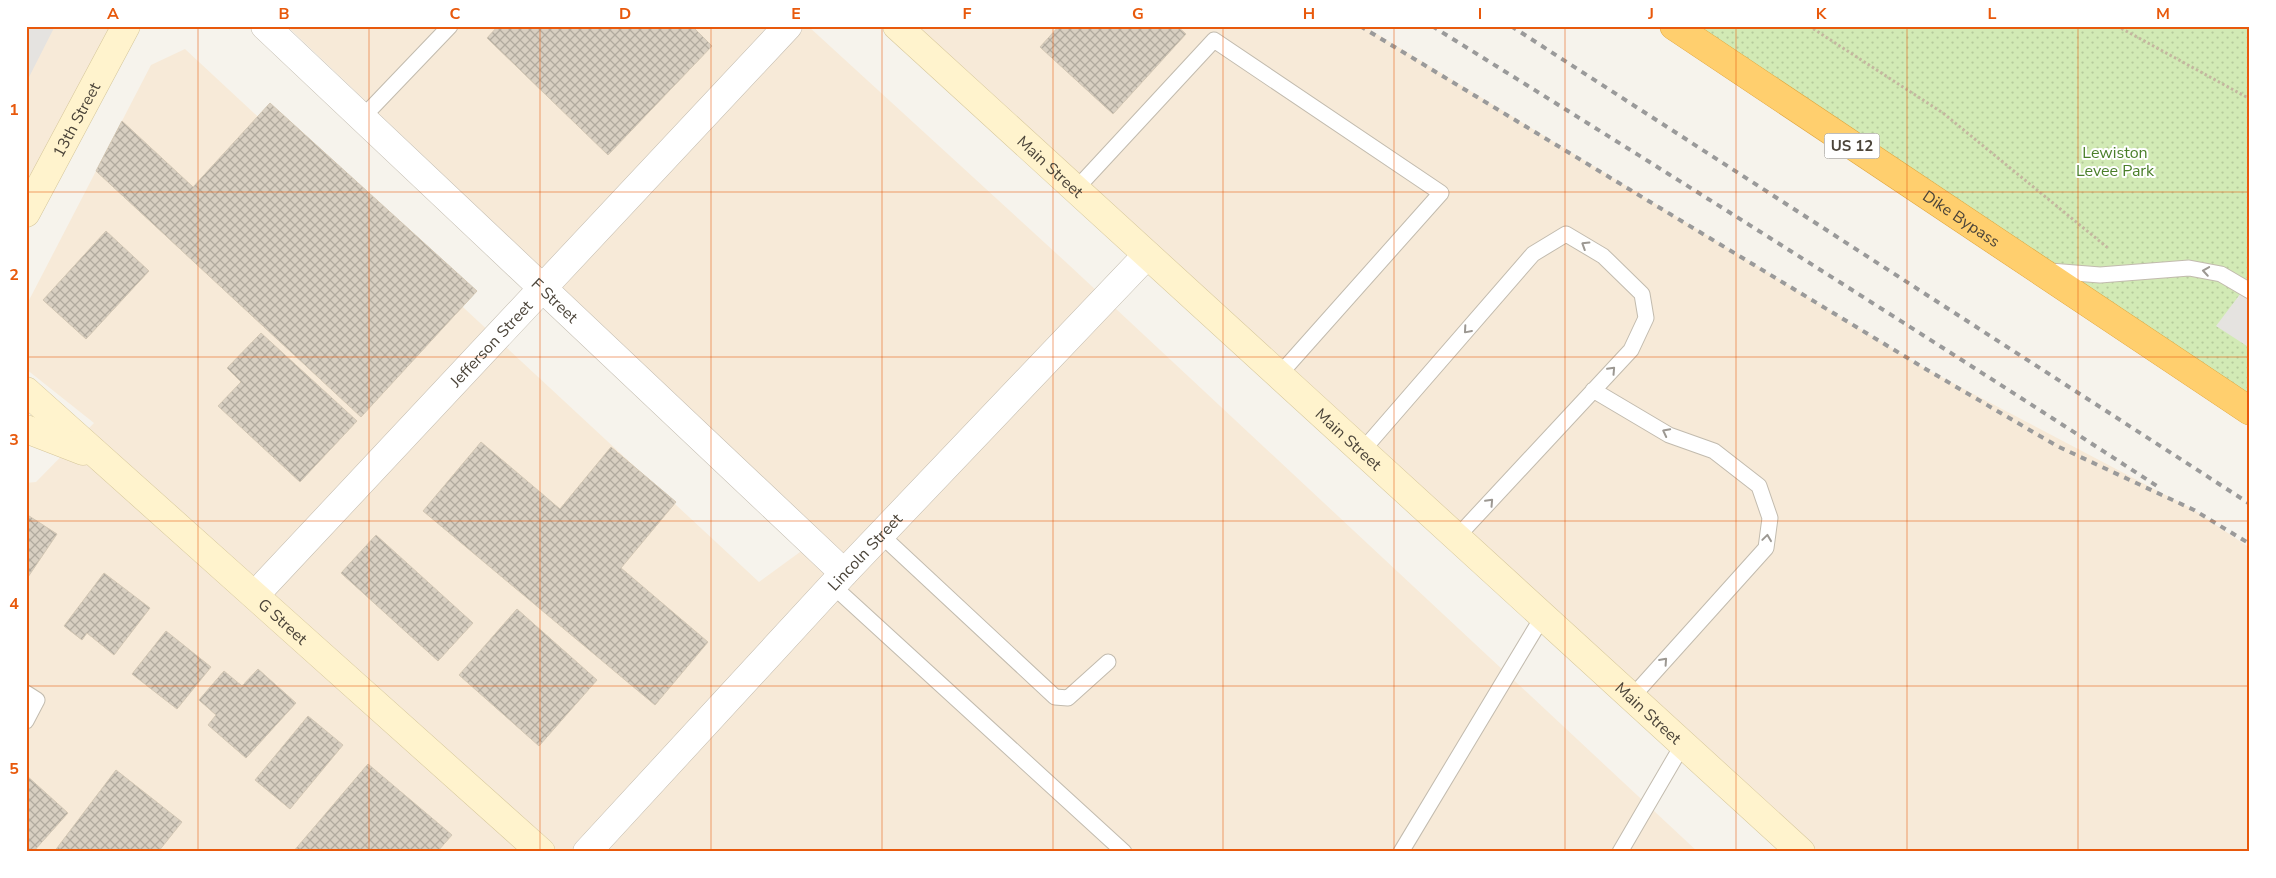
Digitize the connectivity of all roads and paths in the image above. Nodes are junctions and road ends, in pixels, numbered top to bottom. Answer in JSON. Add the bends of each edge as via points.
{"nodes":[{"id":1,"x":126,"y":26,"type":"edge"},
{"id":2,"x":265,"y":26,"type":"edge"},
{"id":3,"x":450,"y":26,"type":"edge"},
{"id":4,"x":897,"y":26,"type":"edge"},
{"id":5,"x":1674,"y":26,"type":"edge"},
{"id":6,"x":1809,"y":26,"type":"edge"},
{"id":7,"x":2116,"y":26,"type":"edge"},
{"id":8,"x":778,"y":30,"type":"edge"},
{"id":9,"x":2250,"y":99,"type":"edge"},
{"id":10,"x":362,"y":118,"type":"junction"},
{"id":11,"x":1076,"y":189,"type":"junction"},
{"id":12,"x":26,"y":213,"type":"edge"},
{"id":13,"x":1147,"y":255,"type":"junction"},
{"id":14,"x":2030,"y":266,"type":"junction"},
{"id":15,"x":2138,"y":273,"type":"junction"},
{"id":16,"x":543,"y":289,"type":"junction"},
{"id":17,"x":2250,"y":291,"type":"edge"},
{"id":18,"x":1279,"y":375,"type":"junction"},
{"id":19,"x":26,"y":390,"type":"edge"},
{"id":20,"x":1593,"y":390,"type":"junction"},
{"id":21,"x":2250,"y":411,"type":"edge"},
{"id":22,"x":26,"y":429,"type":"edge"},
{"id":23,"x":1362,"y":451,"type":"junction"},
{"id":24,"x":102,"y":458,"type":"junction"},
{"id":25,"x":881,"y":535,"type":"junction"},
{"id":26,"x":1456,"y":538,"type":"junction"},
{"id":27,"x":838,"y":580,"type":"junction"},
{"id":28,"x":255,"y":595,"type":"junction"},
{"id":29,"x":1543,"y":616,"type":"junction"},
{"id":30,"x":1108,"y":662,"type":"dead end"},
{"id":31,"x":26,"y":693,"type":"edge"},
{"id":32,"x":1632,"y":697,"type":"junction"},
{"id":33,"x":26,"y":720,"type":"edge"},
{"id":34,"x":1683,"y":744,"type":"junction"},
{"id":35,"x":541,"y":852,"type":"edge"},
{"id":36,"x":587,"y":852,"type":"edge"},
{"id":37,"x":1124,"y":852,"type":"edge"},
{"id":38,"x":1401,"y":852,"type":"edge"},
{"id":39,"x":1620,"y":852,"type":"edge"},
{"id":40,"x":1801,"y":852,"type":"edge"}],
"edges":[{"from":1,"to":12,"type":"main road","name":"13th Street"},
{"from":2,"to":10,"type":"street","name":"F Street"},
{"from":3,"to":10,"type":"lane"},
{"from":4,"to":11,"type":"main road","name":"Main Street"},
{"from":5,"to":14,"type":"highway","name":"Dike Bypass","number":"US 12"},
{"from":6,"to":15,"type":"path","via":[[1943,113]]},
{"from":7,"to":9,"type":"path"},
{"from":8,"to":16,"type":"street","name":"Jefferson Street"},
{"from":10,"to":16,"type":"street","name":"F Street"},
{"from":11,"to":13,"type":"main road","name":"Main Street"},
{"from":11,"to":18,"type":"lane","via":[[1214,40],[1441,193]]},
{"from":13,"to":18,"type":"main road","name":"Main Street"},
{"from":13,"to":25,"type":"street","name":"Lincoln Street"},
{"from":14,"to":15,"type":"lane","via":[[2074,274]]},
{"from":14,"to":21,"type":"highway","name":"Dike Bypass","number":"US 12"},
{"from":17,"to":15,"type":"lane","one_way":true,"via":[[2209,270],[2189,268]]},
{"from":16,"to":27,"type":"street","name":"F Street"},
{"from":16,"to":28,"type":"street","name":"Jefferson Street"},
{"from":18,"to":23,"type":"main road","name":"Main Street"},
{"from":19,"to":24,"type":"main road","name":"G Street"},
{"from":20,"to":23,"type":"lane","one_way":true,"via":[[1631,350],[1646,318],[1644,302],[1642,294],[1603,256],[1566,234],[1533,254]]},
{"from":26,"to":20,"type":"lane","one_way":true},
{"from":32,"to":20,"type":"lane","one_way":true,"via":[[1766,548],[1770,518],[1759,486],[1714,451],[1669,435]]},
{"from":22,"to":24,"type":"main road"},
{"from":23,"to":26,"type":"main road","name":"Main Street"},
{"from":24,"to":28,"type":"main road","name":"G Street"},
{"from":25,"to":27,"type":"street","name":"Lincoln Street"},
{"from":25,"to":30,"type":"lane","via":[[1055,696],[1068,698]]},
{"from":26,"to":29,"type":"main road","name":"Main Street"},
{"from":27,"to":36,"type":"street","name":"Lincoln Street"},
{"from":27,"to":37,"type":"lane"},
{"from":28,"to":35,"type":"main road","name":"G Street"},
{"from":29,"to":32,"type":"main road","name":"Main Street"},
{"from":29,"to":38,"type":"lane"},
{"from":31,"to":33,"type":"lane","via":[[37,700]]},
{"from":32,"to":34,"type":"main road","name":"Main Street"},
{"from":34,"to":39,"type":"lane"},
{"from":34,"to":40,"type":"main road","name":"Main Street"}]}
